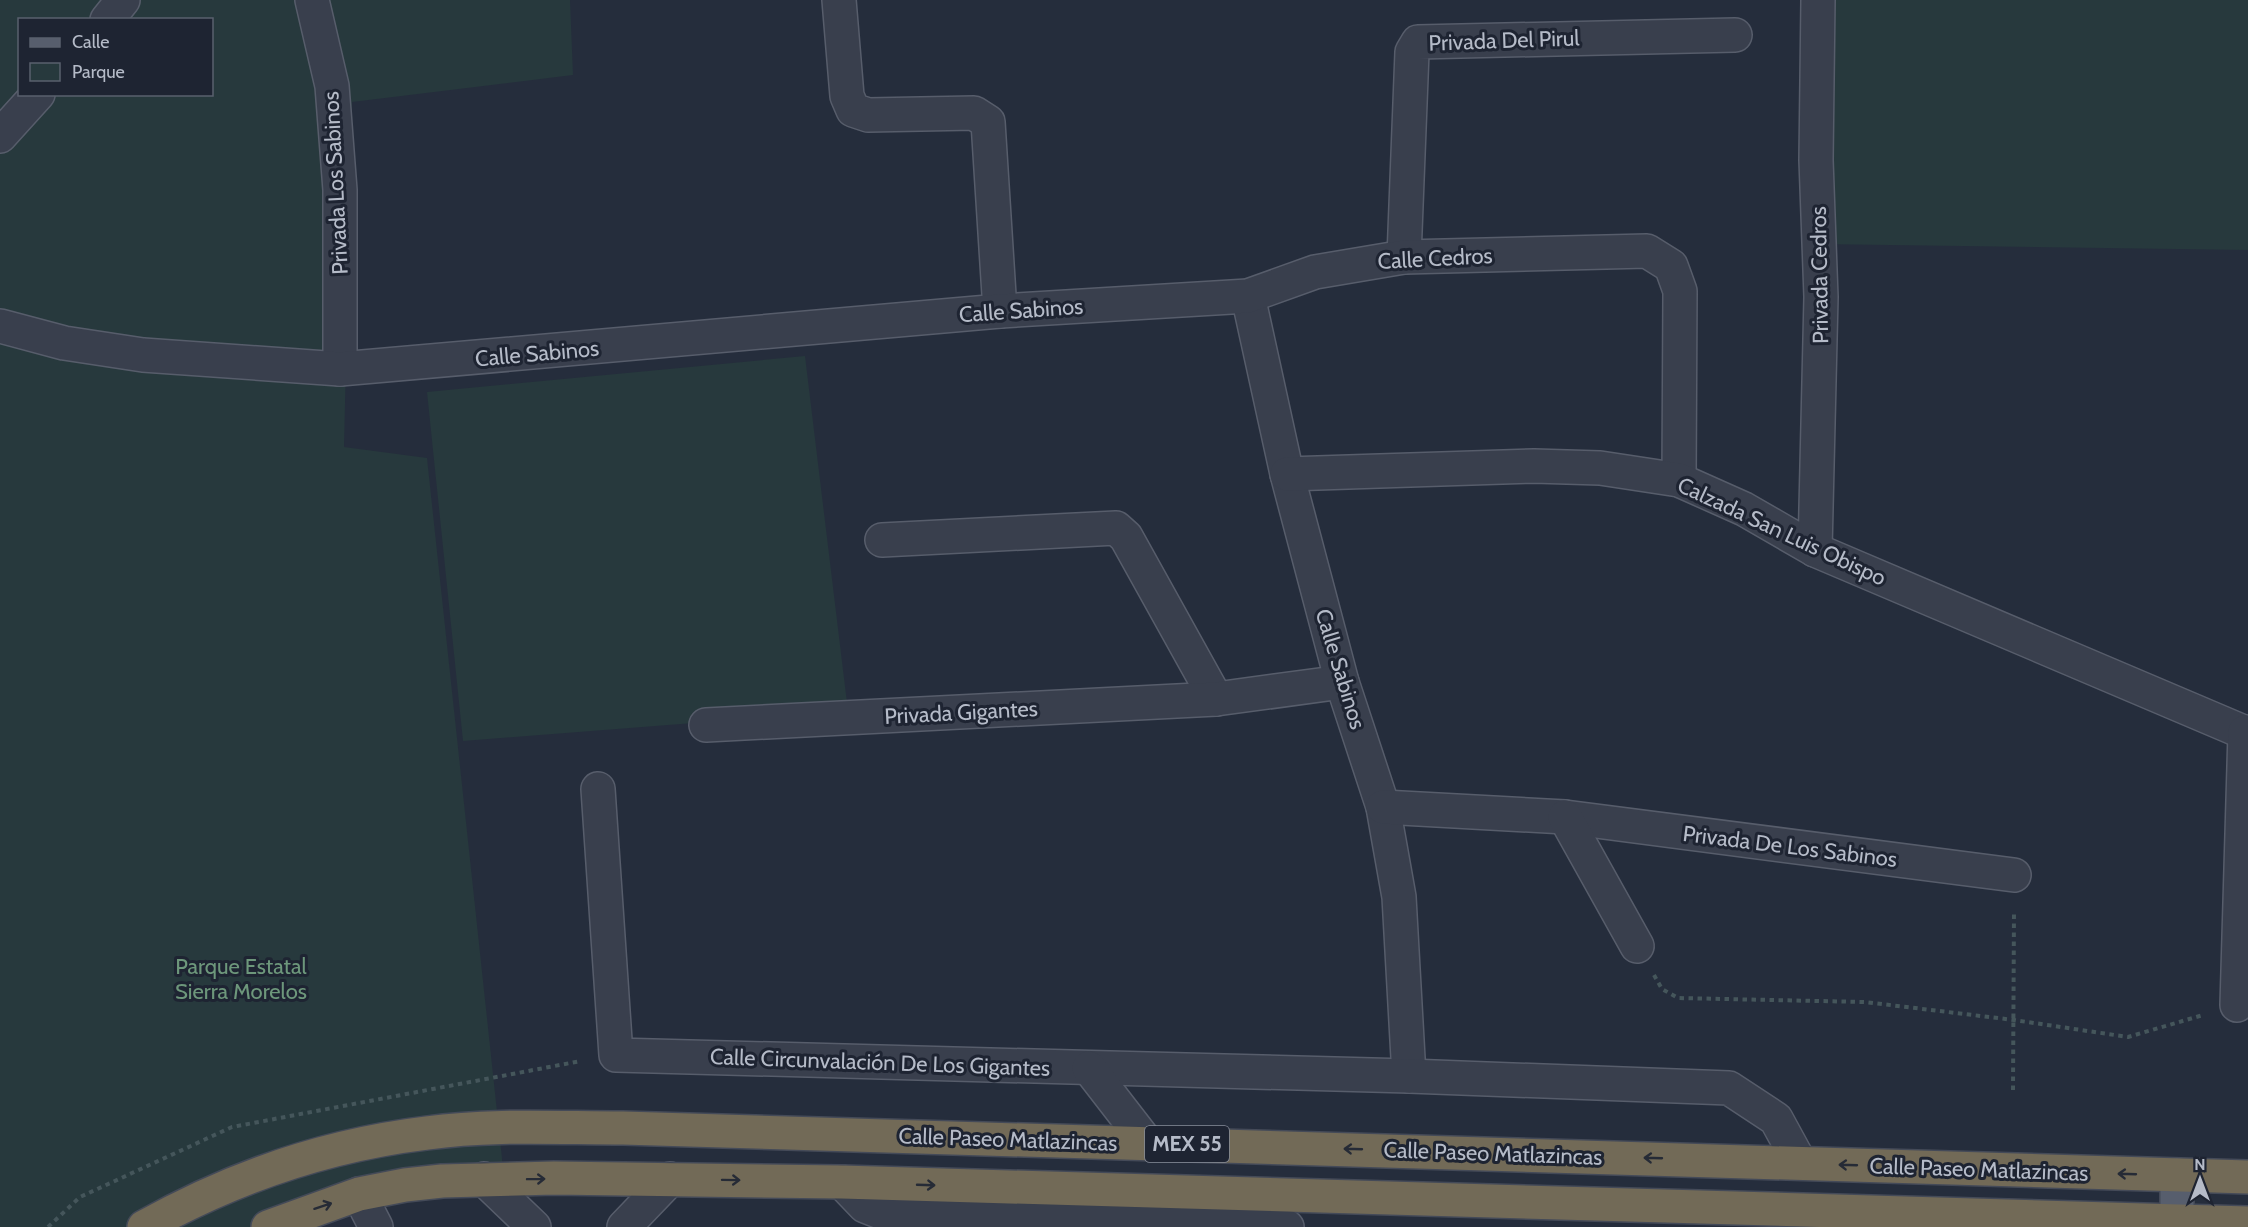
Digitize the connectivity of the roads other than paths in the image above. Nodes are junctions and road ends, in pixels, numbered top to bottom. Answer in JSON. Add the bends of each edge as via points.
{"nodes":[{"id":1,"x":123,"y":0,"type":"edge"},
{"id":2,"x":312,"y":0,"type":"edge"},
{"id":3,"x":839,"y":0,"type":"edge"},
{"id":4,"x":1818,"y":0,"type":"edge"},
{"id":5,"x":109,"y":18,"type":"edge"},
{"id":6,"x":1735,"y":35,"type":"dead end"},
{"id":7,"x":36,"y":96,"type":"edge"},
{"id":8,"x":0,"y":136,"type":"edge"},
{"id":9,"x":1404,"y":256,"type":"junction"},
{"id":10,"x":1248,"y":296,"type":"junction"},
{"id":11,"x":1000,"y":311,"type":"junction"},
{"id":12,"x":0,"y":326,"type":"edge"},
{"id":13,"x":339,"y":369,"type":"junction"},
{"id":14,"x":1287,"y":474,"type":"junction"},
{"id":15,"x":1679,"y":480,"type":"junction"},
{"id":16,"x":882,"y":540,"type":"dead end"},
{"id":17,"x":1815,"y":550,"type":"junction"},
{"id":18,"x":1342,"y":682,"type":"junction"},
{"id":19,"x":1216,"y":699,"type":"junction"},
{"id":20,"x":706,"y":725,"type":"dead end"},
{"id":21,"x":2246,"y":733,"type":"edge"},
{"id":22,"x":598,"y":789,"type":"dead end"},
{"id":23,"x":1383,"y":807,"type":"junction"},
{"id":24,"x":1565,"y":817,"type":"junction"},
{"id":25,"x":2014,"y":875,"type":"road end"},
{"id":26,"x":1637,"y":946,"type":"road end"},
{"id":27,"x":2237,"y":1005,"type":"road end"},
{"id":28,"x":1089,"y":1068,"type":"junction"},
{"id":29,"x":1409,"y":1076,"type":"junction"},
{"id":30,"x":1147,"y":1143,"type":"junction"},
{"id":31,"x":1800,"y":1163,"type":"junction"},
{"id":32,"x":2177,"y":1175,"type":"junction"},
{"id":33,"x":2248,"y":1177,"type":"edge"},
{"id":34,"x":484,"y":1179,"type":"junction"},
{"id":35,"x":670,"y":1179,"type":"junction"},
{"id":36,"x":842,"y":1182,"type":"junction"},
{"id":37,"x":359,"y":1194,"type":"junction"},
{"id":38,"x":2177,"y":1220,"type":"junction"},
{"id":39,"x":2248,"y":1223,"type":"edge"},
{"id":40,"x":144,"y":1227,"type":"edge"},
{"id":41,"x":268,"y":1227,"type":"edge"},
{"id":42,"x":376,"y":1227,"type":"edge"},
{"id":43,"x":534,"y":1227,"type":"edge"},
{"id":44,"x":624,"y":1227,"type":"edge"},
{"id":45,"x":1287,"y":1227,"type":"edge"}],
"edges":[{"from":1,"to":5,"type":"street"},
{"from":2,"to":13,"type":"street","name":"Privada Los Sabinos","via":[[332,86],[340,190]]},
{"from":3,"to":11,"type":"street","via":[[846,96],[853,110],[868,115],[974,113],[988,122]]},
{"from":4,"to":17,"type":"street","name":"Privada Cedros","via":[[1816,160],[1821,297]]},
{"from":6,"to":9,"type":"street","name":"Privada Del Pirul","via":[[1418,42],[1412,52]]},
{"from":7,"to":8,"type":"street"},
{"from":9,"to":10,"type":"street","name":"Calle Cedros","via":[[1315,273]]},
{"from":9,"to":15,"type":"street","name":"Calle Cedros","via":[[1627,250],[1647,251],[1661,257],[1671,266],[1680,291]]},
{"from":10,"to":11,"type":"street","name":"Calle Sabinos"},
{"from":10,"to":14,"type":"street","name":"Calle Sabinos"},
{"from":11,"to":13,"type":"street","name":"Calle Sabinos"},
{"from":12,"to":13,"type":"street","name":"Calle Sabinos","via":[[64,343],[143,355]]},
{"from":14,"to":15,"type":"street","name":"Calzada San Luis Obispo","via":[[1534,466],[1600,468]]},
{"from":14,"to":18,"type":"street","name":"Calle Sabinos"},
{"from":15,"to":17,"type":"street","name":"Calzada San Luis Obispo","via":[[1744,509]]},
{"from":16,"to":19,"type":"street","via":[[1116,528],[1126,537]]},
{"from":17,"to":21,"type":"street","name":"Calzada San Luis Obispo"},
{"from":18,"to":19,"type":"street","name":"Privada Gigantes"},
{"from":18,"to":23,"type":"street","name":"Calle Sabinos"},
{"from":19,"to":20,"type":"street","name":"Privada Gigantes"},
{"from":21,"to":27,"type":"street"},
{"from":22,"to":28,"type":"street","name":"Calle Circunvalación De Los Gigantes","via":[[616,1055]]},
{"from":23,"to":24,"type":"street","name":"Privada De Los Sabinos"},
{"from":23,"to":29,"type":"street","name":"Calle Sabinos","via":[[1399,897]]},
{"from":24,"to":25,"type":"street","name":"Privada De Los Sabinos"},
{"from":24,"to":26,"type":"street"},
{"from":28,"to":29,"type":"street","name":"Calle Circunvalación De Los Gigantes"},
{"from":28,"to":30,"type":"street"},
{"from":29,"to":31,"type":"street","name":"Calle Circunvalación De Los Gigantes","via":[[1729,1088],[1776,1119]]},
{"from":31,"to":30,"type":"highway","name":"Calle Paseo Matlazincas","number":"MEX 55","one_way":true},
{"from":30,"to":40,"type":"highway","name":"Calle Paseo Matlazincas","number":"MEX 55","via":[[623,1128],[503,1127],[429,1132],[350,1145],[289,1162],[194,1200]]},
{"from":32,"to":31,"type":"highway","name":"Calle Paseo Matlazincas","number":"MEX 55","one_way":true},
{"from":32,"to":33,"type":"highway","name":"Calle Paseo Matlazincas","number":"MEX 55"},
{"from":32,"to":38,"type":"main road"},
{"from":34,"to":35,"type":"highway","name":"Calle Paseo Matlazincas","number":"MEX 55","one_way":true},
{"from":34,"to":37,"type":"highway","name":"Calle Paseo Matlazincas","number":"MEX 55","via":[[414,1184]]},
{"from":34,"to":43,"type":"street"},
{"from":35,"to":36,"type":"highway","name":"Calle Paseo Matlazincas","number":"MEX 55","one_way":true},
{"from":35,"to":44,"type":"street"},
{"from":36,"to":38,"type":"highway","name":"Calle Paseo Matlazincas","number":"MEX 55","one_way":true},
{"from":36,"to":45,"type":"street","via":[[865,1206],[888,1215]]},
{"from":41,"to":37,"type":"highway","name":"Calle Paseo Matlazincas","number":"MEX 55","one_way":true},
{"from":37,"to":42,"type":"street"},
{"from":38,"to":39,"type":"highway","name":"Calle Paseo Matlazincas","number":"MEX 55"}]}
